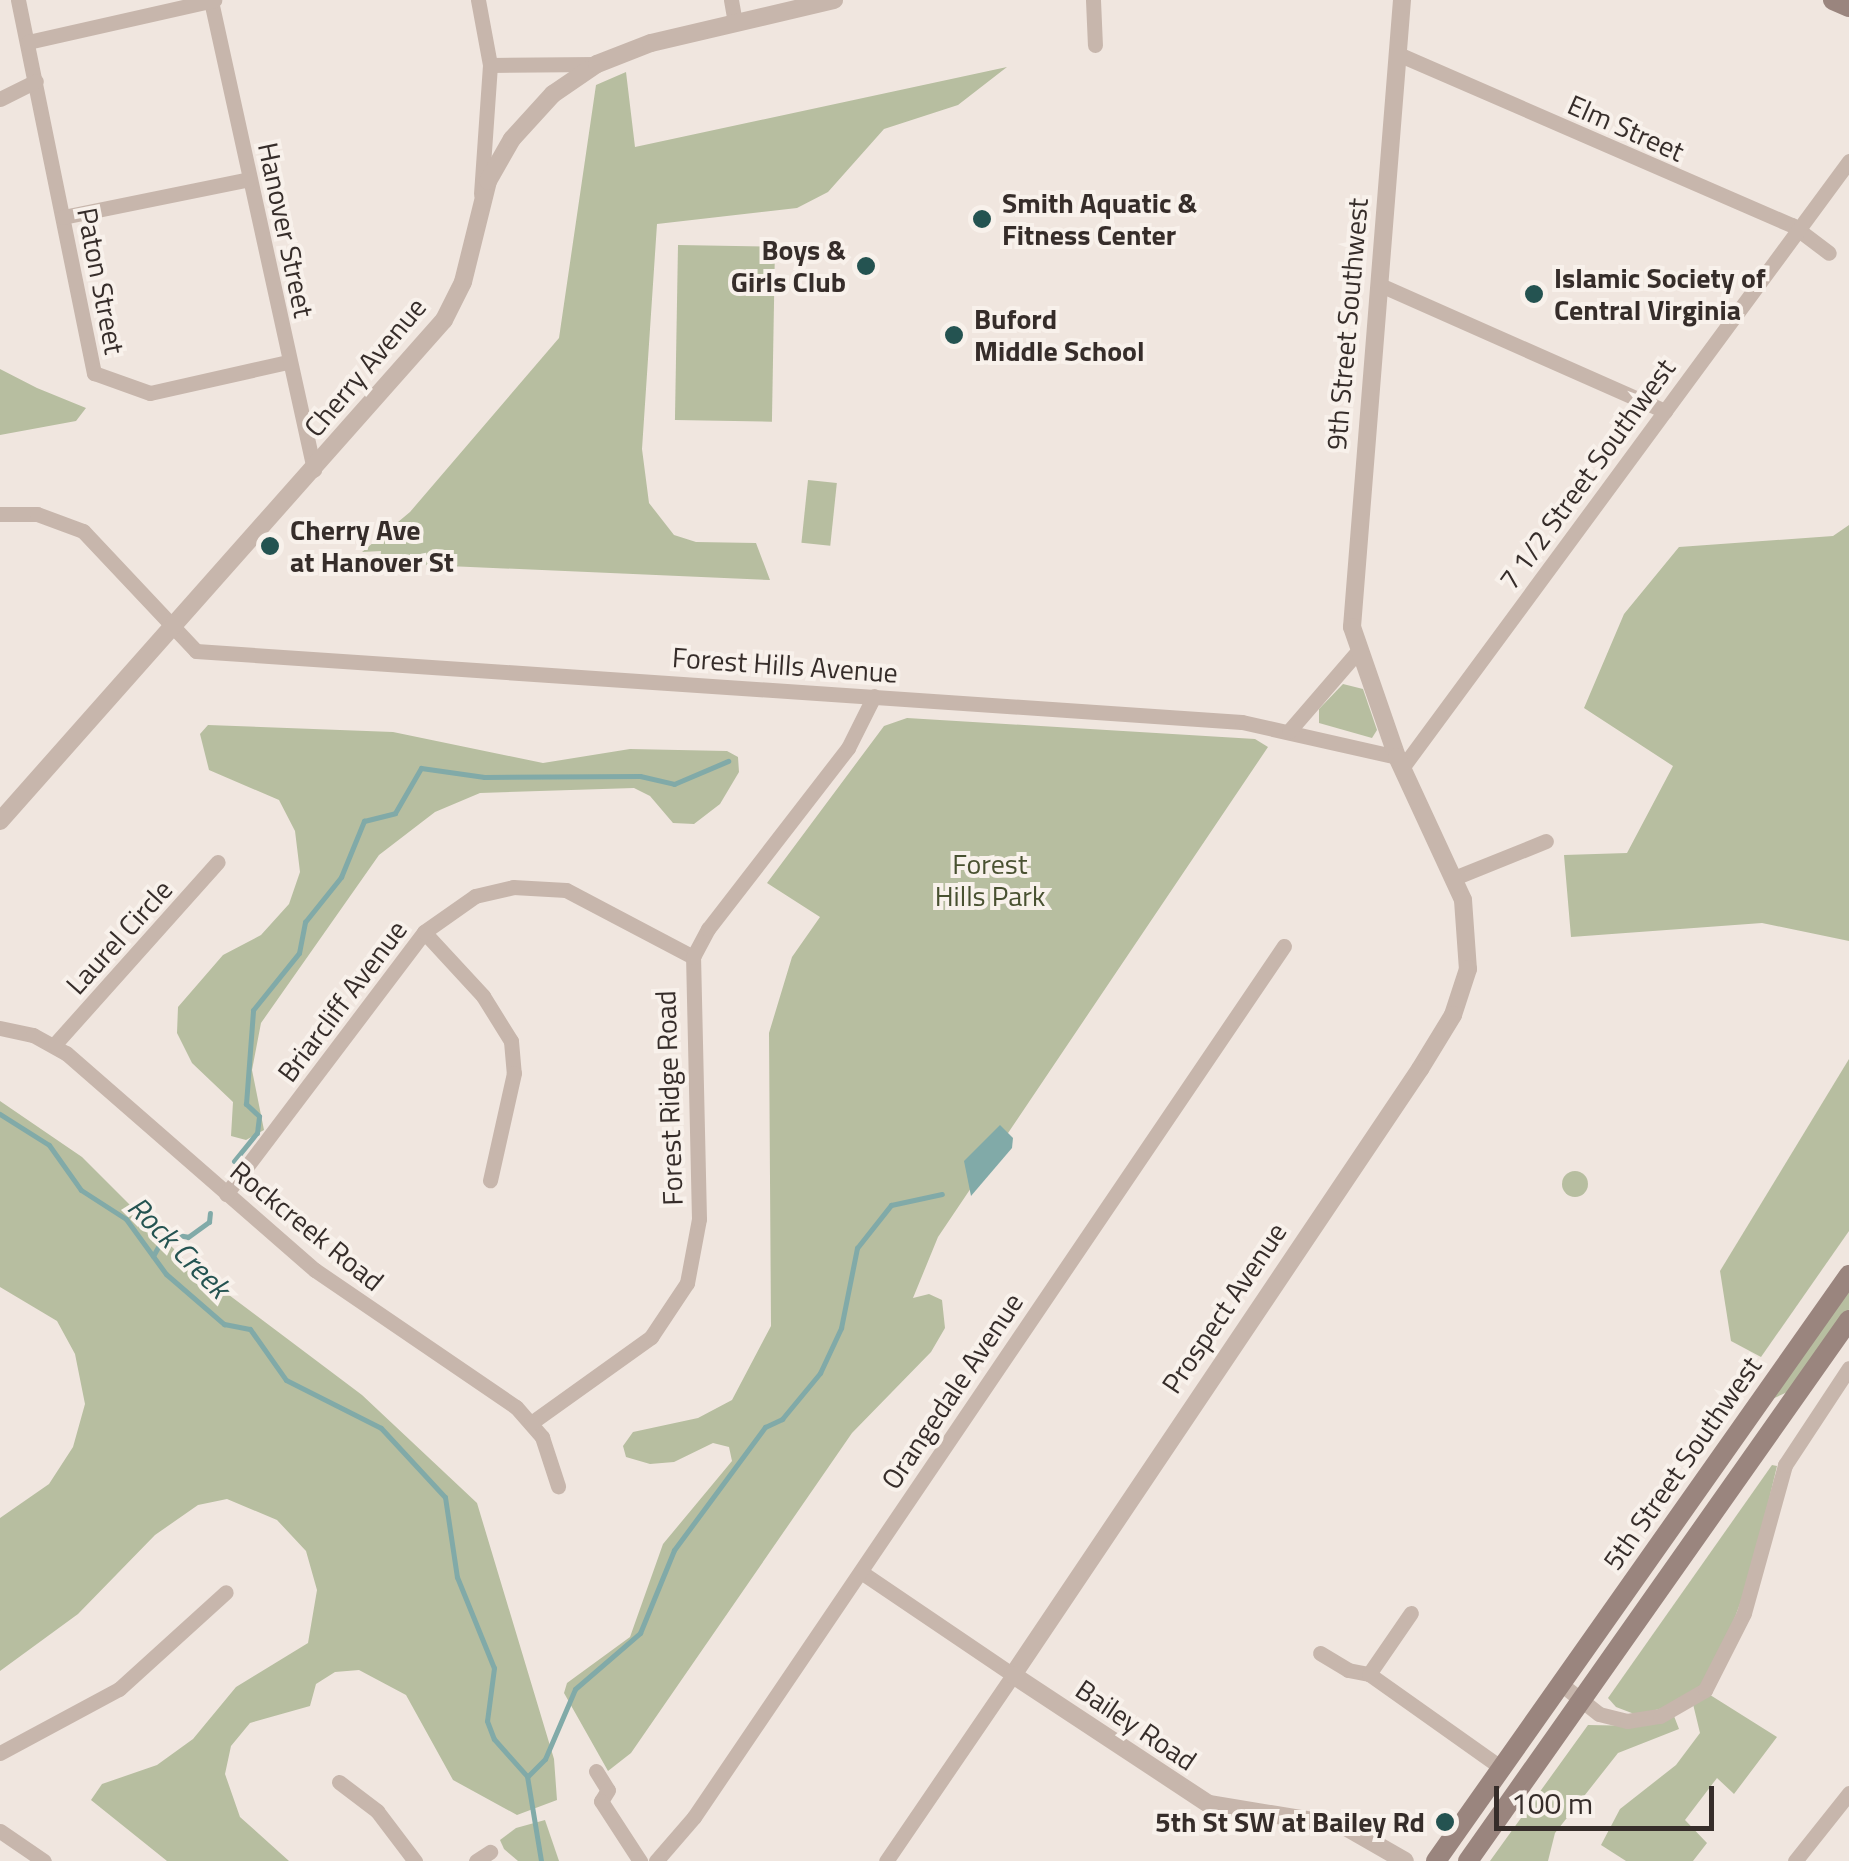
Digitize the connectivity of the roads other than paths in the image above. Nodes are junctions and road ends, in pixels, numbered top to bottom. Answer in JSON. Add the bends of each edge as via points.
{"nodes":[{"id":1,"x":18,"y":0,"type":"edge"},
{"id":2,"x":213,"y":0,"type":"edge"},
{"id":3,"x":478,"y":0,"type":"edge"},
{"id":4,"x":731,"y":0,"type":"edge"},
{"id":5,"x":834,"y":0,"type":"edge"},
{"id":6,"x":1093,"y":0,"type":"edge"},
{"id":7,"x":1402,"y":0,"type":"edge"},
{"id":8,"x":1833,"y":0,"type":"edge"},
{"id":9,"x":1849,"y":7,"type":"edge"},
{"id":10,"x":735,"y":22,"type":"junction"},
{"id":11,"x":28,"y":42,"type":"junction"},
{"id":12,"x":1095,"y":45,"type":"dead end"},
{"id":13,"x":1398,"y":54,"type":"junction"},
{"id":14,"x":597,"y":64,"type":"junction"},
{"id":15,"x":490,"y":65,"type":"junction"},
{"id":16,"x":36,"y":81,"type":"junction"},
{"id":17,"x":0,"y":99,"type":"edge"},
{"id":18,"x":1849,"y":162,"type":"edge"},
{"id":19,"x":249,"y":178,"type":"junction"},
{"id":20,"x":480,"y":202,"type":"junction"},
{"id":21,"x":63,"y":217,"type":"junction"},
{"id":22,"x":1799,"y":230,"type":"junction"},
{"id":23,"x":1829,"y":253,"type":"dead end"},
{"id":24,"x":1378,"y":284,"type":"junction"},
{"id":25,"x":288,"y":362,"type":"junction"},
{"id":26,"x":1665,"y":410,"type":"junction"},
{"id":27,"x":314,"y":470,"type":"junction"},
{"id":28,"x":0,"y":514,"type":"edge"},
{"id":29,"x":174,"y":632,"type":"junction"},
{"id":30,"x":1358,"y":652,"type":"junction"},
{"id":31,"x":874,"y":696,"type":"junction"},
{"id":32,"x":1289,"y":731,"type":"junction"},
{"id":33,"x":1399,"y":762,"type":"junction"},
{"id":34,"x":0,"y":820,"type":"edge"},
{"id":35,"x":1546,"y":841,"type":"dead end"},
{"id":36,"x":218,"y":862,"type":"dead end"},
{"id":37,"x":1454,"y":878,"type":"junction"},
{"id":38,"x":424,"y":932,"type":"junction"},
{"id":39,"x":1284,"y":946,"type":"dead end"},
{"id":40,"x":693,"y":957,"type":"junction"},
{"id":41,"x":0,"y":1028,"type":"edge"},
{"id":42,"x":55,"y":1044,"type":"junction"},
{"id":43,"x":490,"y":1180,"type":"dead end"},
{"id":44,"x":226,"y":1194,"type":"junction"},
{"id":45,"x":1849,"y":1274,"type":"edge"},
{"id":46,"x":1849,"y":1320,"type":"edge"},
{"id":47,"x":1849,"y":1368,"type":"edge"},
{"id":48,"x":1750,"y":1414,"type":"junction"},
{"id":49,"x":531,"y":1422,"type":"junction"},
{"id":50,"x":1772,"y":1429,"type":"junction"},
{"id":51,"x":558,"y":1486,"type":"dead end"},
{"id":52,"x":861,"y":1572,"type":"junction"},
{"id":53,"x":226,"y":1592,"type":"dead end"},
{"id":54,"x":1411,"y":1613,"type":"dead end"},
{"id":55,"x":1320,"y":1653,"type":"dead end"},
{"id":56,"x":1369,"y":1674,"type":"junction"},
{"id":57,"x":1013,"y":1675,"type":"junction"},
{"id":58,"x":1561,"y":1684,"type":"junction"},
{"id":59,"x":1581,"y":1700,"type":"junction"},
{"id":60,"x":0,"y":1753,"type":"edge"},
{"id":61,"x":1503,"y":1769,"type":"junction"},
{"id":62,"x":596,"y":1770,"type":"dead end"},
{"id":63,"x":340,"y":1782,"type":"dead end"},
{"id":64,"x":1849,"y":1793,"type":"edge"},
{"id":65,"x":0,"y":1831,"type":"edge"},
{"id":66,"x":44,"y":1861,"type":"edge"},
{"id":67,"x":415,"y":1861,"type":"edge"},
{"id":68,"x":640,"y":1861,"type":"edge"},
{"id":69,"x":656,"y":1861,"type":"edge"},
{"id":70,"x":886,"y":1861,"type":"edge"},
{"id":71,"x":1404,"y":1861,"type":"edge"},
{"id":72,"x":1436,"y":1861,"type":"edge"},
{"id":73,"x":1468,"y":1861,"type":"edge"},
{"id":74,"x":1794,"y":1861,"type":"edge"}],
"edges":[{"from":1,"to":11,"type":"street","name":"Paton Street"},
{"from":2,"to":11,"type":"street"},
{"from":2,"to":19,"type":"street","name":"Hanover Street"},
{"from":3,"to":15,"type":"street"},
{"from":4,"to":10,"type":"street"},
{"from":5,"to":10,"type":"street","name":"Cherry Avenue"},
{"from":6,"to":12,"type":"street"},
{"from":7,"to":13,"type":"street","name":"9th Street Southwest"},
{"from":8,"to":9,"type":"main road"},
{"from":10,"to":14,"type":"street","name":"Cherry Avenue"},
{"from":11,"to":16,"type":"street","name":"Paton Street"},
{"from":13,"to":22,"type":"street","name":"Elm Street"},
{"from":13,"to":24,"type":"street","name":"9th Street Southwest"},
{"from":14,"to":15,"type":"street"},
{"from":14,"to":20,"type":"street","name":"Cherry Avenue","via":[[529,118]]},
{"from":15,"to":20,"type":"street"},
{"from":16,"to":17,"type":"street"},
{"from":16,"to":21,"type":"street","name":"Paton Street"},
{"from":18,"to":22,"type":"street","name":"7 1/2 Street Southwest"},
{"from":19,"to":21,"type":"street"},
{"from":19,"to":25,"type":"street","name":"Hanover Street"},
{"from":20,"to":27,"type":"street","name":"Cherry Avenue","via":[[462,282],[444,320]]},
{"from":21,"to":25,"type":"street","name":"Paton Street","via":[[94,373],[150,393]]},
{"from":22,"to":23,"type":"street","name":"Elm Street"},
{"from":22,"to":26,"type":"street","name":"7 1/2 Street Southwest"},
{"from":24,"to":26,"type":"street"},
{"from":24,"to":30,"type":"street","name":"9th Street Southwest","via":[[1355,542]]},
{"from":25,"to":27,"type":"street","name":"Hanover Street"},
{"from":26,"to":33,"type":"street","name":"7 1/2 Street Southwest"},
{"from":27,"to":29,"type":"street","name":"Cherry Avenue"},
{"from":28,"to":29,"type":"street","via":[[37,514],[83,531]]},
{"from":29,"to":31,"type":"street","name":"Forest Hills Avenue","via":[[196,651]]},
{"from":29,"to":34,"type":"street","name":"Cherry Avenue"},
{"from":30,"to":32,"type":"street"},
{"from":30,"to":33,"type":"street","name":"9th Street Southwest"},
{"from":31,"to":32,"type":"street","name":"Forest Hills Avenue","via":[[1242,722]]},
{"from":31,"to":40,"type":"street","name":"Forest Ridge Road","via":[[848,748]]},
{"from":32,"to":33,"type":"street","name":"Forest Hills Avenue"},
{"from":33,"to":37,"type":"street","name":"Prospect Avenue"},
{"from":35,"to":37,"type":"street"},
{"from":36,"to":42,"type":"street","name":"Laurel Circle"},
{"from":37,"to":57,"type":"street","name":"Prospect Avenue","via":[[1470,946],[1453,1015]]},
{"from":38,"to":40,"type":"street","name":"Briarcliff Avenue","via":[[475,896],[536,886],[602,906]]},
{"from":38,"to":43,"type":"street","via":[[483,996],[511,1040],[514,1074]]},
{"from":38,"to":44,"type":"street","name":"Briarcliff Avenue"},
{"from":39,"to":52,"type":"street","name":"Orangedale Avenue"},
{"from":40,"to":49,"type":"street","name":"Forest Ridge Road","via":[[698,1219],[687,1283],[651,1336]]},
{"from":41,"to":42,"type":"street","name":"Rockcreek Road"},
{"from":42,"to":44,"type":"street","name":"Rockcreek Road"},
{"from":44,"to":49,"type":"street","name":"Rockcreek Road","via":[[327,1280]]},
{"from":45,"to":48,"type":"main road","name":"5th Street Southwest"},
{"from":46,"to":50,"type":"main road","name":"5th Street Southwest"},
{"from":47,"to":59,"type":"street","via":[[1785,1465],[1744,1613],[1705,1690],[1646,1719],[1612,1719]]},
{"from":48,"to":50,"type":"street"},
{"from":48,"to":58,"type":"main road","name":"5th Street Southwest"},
{"from":49,"to":51,"type":"street","name":"Rockcreek Road"},
{"from":50,"to":59,"type":"main road","name":"5th Street Southwest"},
{"from":52,"to":57,"type":"street","name":"Bailey Road"},
{"from":52,"to":69,"type":"street","name":"Orangedale Avenue","via":[[694,1818]]},
{"from":53,"to":60,"type":"street","via":[[120,1689]]},
{"from":54,"to":56,"type":"street"},
{"from":55,"to":56,"type":"street"},
{"from":56,"to":61,"type":"street"},
{"from":57,"to":70,"type":"street","name":"Prospect Avenue"},
{"from":57,"to":71,"type":"street","name":"Bailey Road","via":[[1209,1804],[1344,1826]]},
{"from":58,"to":59,"type":"street"},
{"from":58,"to":61,"type":"main road","name":"5th Street Southwest"},
{"from":59,"to":73,"type":"main road","name":"5th Street Southwest"},
{"from":61,"to":72,"type":"main road","name":"5th Street Southwest"},
{"from":62,"to":68,"type":"street","via":[[608,1790],[601,1801]]},
{"from":63,"to":67,"type":"street","via":[[377,1811]]},
{"from":64,"to":74,"type":"street"},
{"from":65,"to":66,"type":"street"}]}
